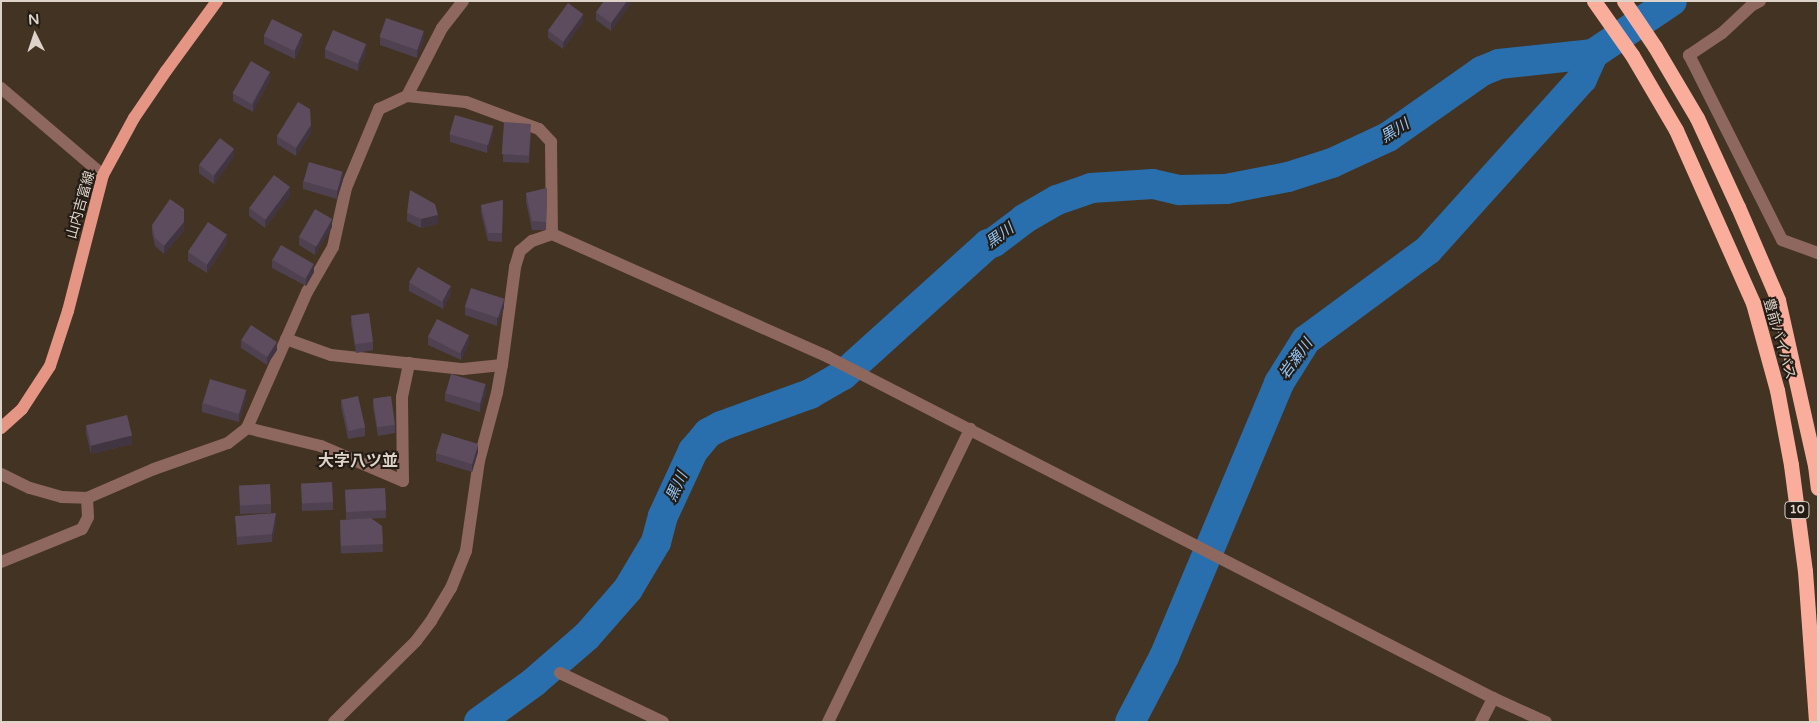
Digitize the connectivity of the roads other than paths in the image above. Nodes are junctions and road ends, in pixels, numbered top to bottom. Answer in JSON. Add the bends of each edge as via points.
{"nodes":[{"id":1,"x":218,"y":1,"type":"edge"},
{"id":2,"x":462,"y":1,"type":"edge"},
{"id":3,"x":1594,"y":1,"type":"edge"},
{"id":4,"x":1624,"y":1,"type":"edge"},
{"id":5,"x":1760,"y":1,"type":"edge"},
{"id":6,"x":1,"y":88,"type":"edge"},
{"id":7,"x":407,"y":96,"type":"junction"},
{"id":8,"x":103,"y":175,"type":"junction"},
{"id":9,"x":552,"y":234,"type":"junction"},
{"id":10,"x":1818,"y":253,"type":"edge"},
{"id":11,"x":286,"y":339,"type":"junction"},
{"id":12,"x":409,"y":363,"type":"junction"},
{"id":13,"x":502,"y":365,"type":"junction"},
{"id":14,"x":1,"y":428,"type":"edge"},
{"id":15,"x":247,"y":428,"type":"junction"},
{"id":16,"x":970,"y":430,"type":"junction"},
{"id":17,"x":1,"y":474,"type":"edge"},
{"id":18,"x":1818,"y":488,"type":"edge"},
{"id":19,"x":87,"y":498,"type":"junction"},
{"id":20,"x":1,"y":562,"type":"edge"},
{"id":21,"x":560,"y":673,"type":"dead end"},
{"id":22,"x":1493,"y":698,"type":"junction"},
{"id":23,"x":334,"y":722,"type":"edge"},
{"id":24,"x":663,"y":722,"type":"edge"},
{"id":25,"x":828,"y":722,"type":"edge"},
{"id":26,"x":1481,"y":722,"type":"edge"},
{"id":27,"x":1546,"y":722,"type":"edge"},
{"id":28,"x":1816,"y":722,"type":"edge"}],
"edges":[{"from":1,"to":8,"type":"main road","name":"山内吉富線","via":[[134,118]]},
{"from":2,"to":7,"type":"street","via":[[442,28]]},
{"from":3,"to":28,"type":"highway","name":"豊前バイパス","number":"10","via":[[1632,55],[1676,130],[1753,302],[1777,390],[1791,466],[1805,571]]},
{"from":4,"to":18,"type":"highway","name":"豊前バイパス","number":"10","via":[[1697,118],[1778,300]]},
{"from":5,"to":10,"type":"street","via":[[1690,55],[1782,240]]},
{"from":6,"to":8,"type":"street"},
{"from":7,"to":9,"type":"street","via":[[466,102],[539,128],[551,142]]},
{"from":7,"to":11,"type":"street","via":[[379,109],[346,188],[333,248],[306,292]]},
{"from":8,"to":14,"type":"main road","name":"山内吉富線","via":[[68,311],[50,366],[22,408]]},
{"from":9,"to":13,"type":"street","via":[[532,241],[520,251]]},
{"from":9,"to":16,"type":"street","via":[[828,357]]},
{"from":11,"to":12,"type":"street","via":[[332,355]]},
{"from":11,"to":15,"type":"street"},
{"from":12,"to":13,"type":"street","via":[[463,368]]},
{"from":12,"to":15,"type":"street","via":[[402,397],[403,481],[321,446]]},
{"from":13,"to":23,"type":"street","via":[[498,393],[479,461],[466,551],[451,588],[416,640]]},
{"from":15,"to":19,"type":"street","via":[[228,443],[154,469]]},
{"from":16,"to":22,"type":"street"},
{"from":16,"to":25,"type":"street"},
{"from":17,"to":19,"type":"street","via":[[54,495]]},
{"from":19,"to":20,"type":"street","via":[[88,517],[82,529]]},
{"from":21,"to":24,"type":"street"},
{"from":22,"to":26,"type":"street"},
{"from":22,"to":27,"type":"street"}]}
